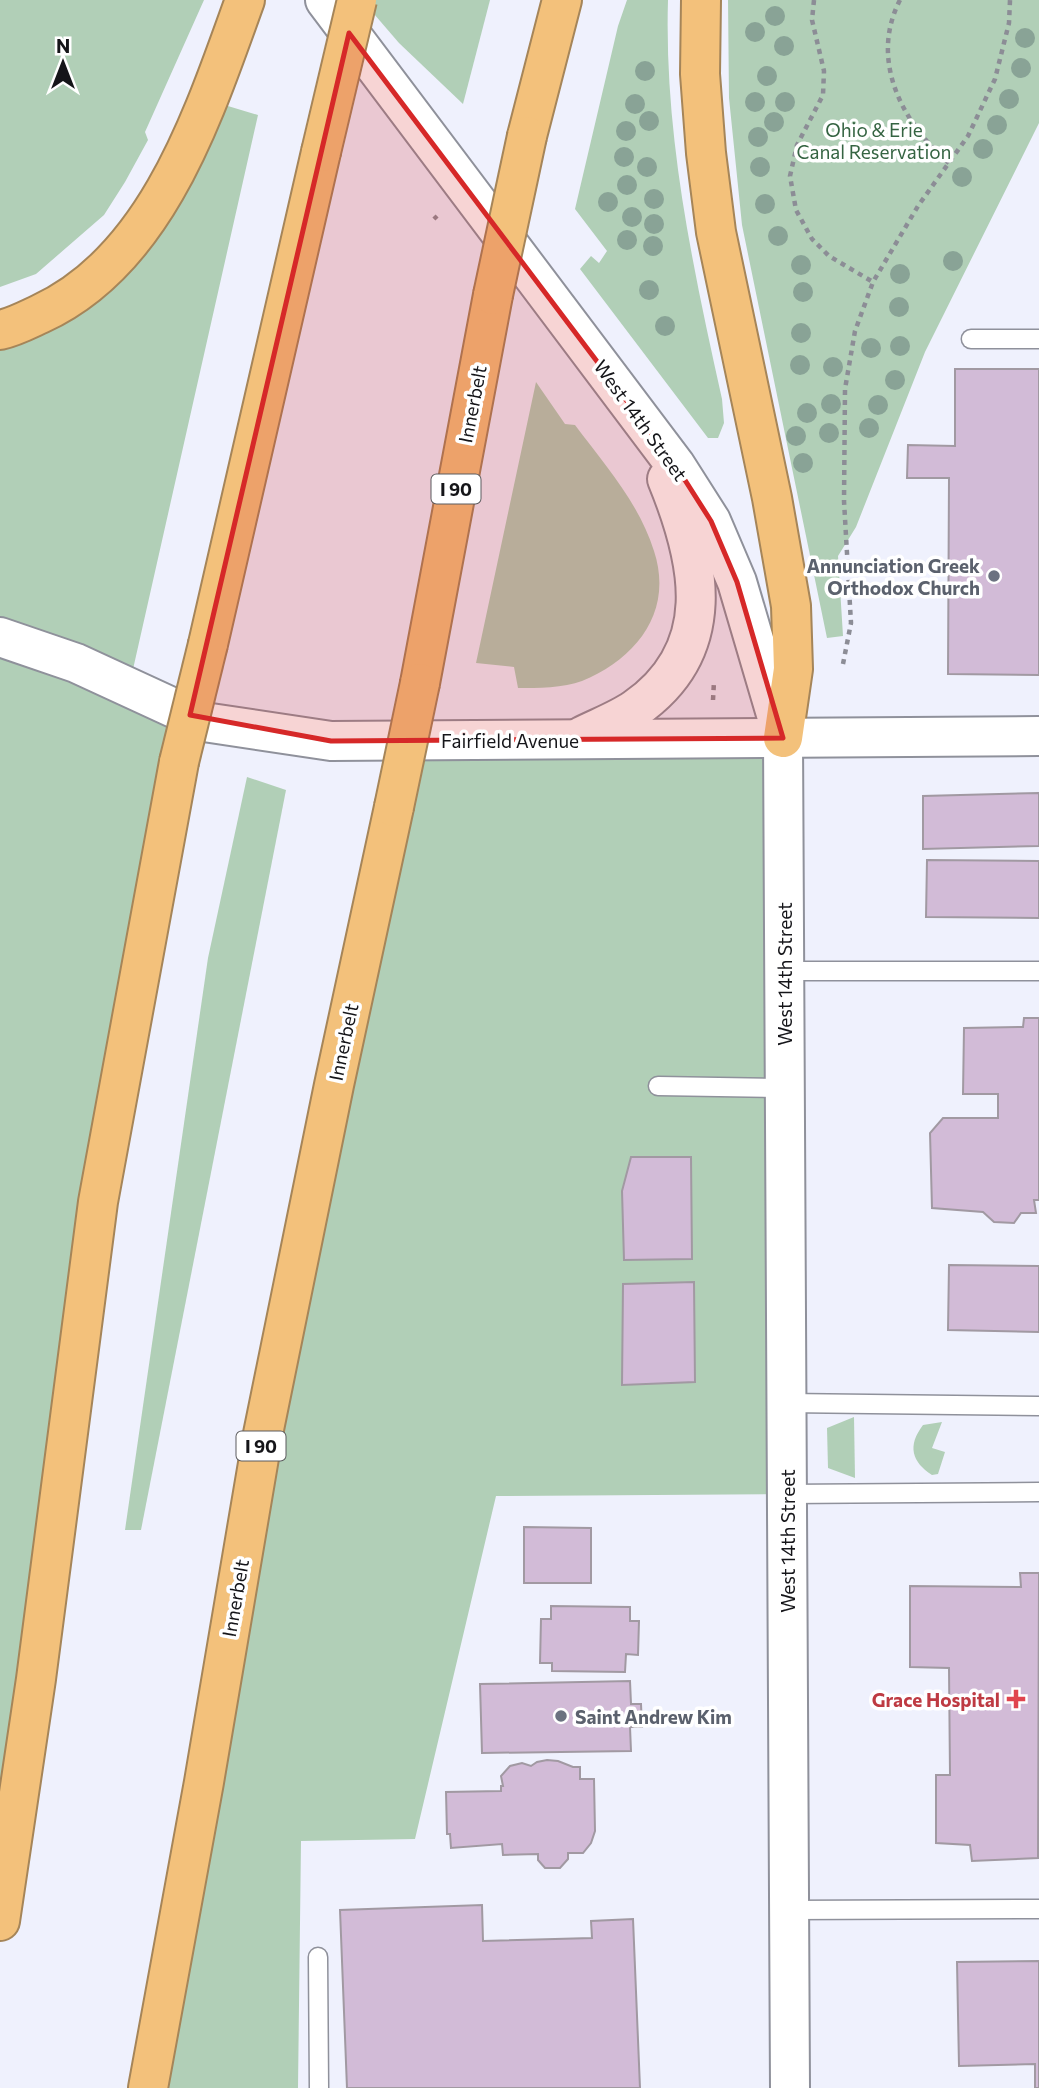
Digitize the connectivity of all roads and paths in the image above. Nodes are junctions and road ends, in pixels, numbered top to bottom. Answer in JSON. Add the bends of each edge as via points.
{"nodes":[{"id":1,"x":245,"y":0,"type":"edge"},
{"id":2,"x":325,"y":0,"type":"edge"},
{"id":3,"x":357,"y":0,"type":"edge"},
{"id":4,"x":562,"y":0,"type":"edge"},
{"id":5,"x":701,"y":0,"type":"edge"},
{"id":6,"x":814,"y":0,"type":"edge"},
{"id":7,"x":900,"y":0,"type":"edge"},
{"id":8,"x":1010,"y":0,"type":"edge"},
{"id":9,"x":948,"y":163,"type":"junction"},
{"id":10,"x":873,"y":282,"type":"junction"},
{"id":11,"x":0,"y":330,"type":"edge"},
{"id":12,"x":971,"y":339,"type":"dead end"},
{"id":13,"x":1039,"y":339,"type":"edge"},
{"id":14,"x":599,"y":363,"type":"junction"},
{"id":15,"x":0,"y":637,"type":"edge"},
{"id":16,"x":843,"y":664,"type":"dead end"},
{"id":17,"x":715,"y":677,"type":"dead end"},
{"id":18,"x":713,"y":705,"type":"dead end"},
{"id":19,"x":1039,"y":736,"type":"edge"},
{"id":20,"x":783,"y":738,"type":"junction"},
{"id":21,"x":574,"y":740,"type":"junction"},
{"id":22,"x":784,"y":971,"type":"junction"},
{"id":23,"x":1039,"y":971,"type":"edge"},
{"id":24,"x":658,"y":1086,"type":"dead end"},
{"id":25,"x":785,"y":1088,"type":"junction"},
{"id":26,"x":786,"y":1403,"type":"junction"},
{"id":27,"x":1039,"y":1406,"type":"edge"},
{"id":28,"x":1039,"y":1492,"type":"edge"},
{"id":29,"x":787,"y":1494,"type":"junction"},
{"id":30,"x":1039,"y":1909,"type":"edge"},
{"id":31,"x":789,"y":1910,"type":"junction"},
{"id":32,"x":0,"y":1921,"type":"edge"},
{"id":33,"x":318,"y":1957,"type":"dead end"},
{"id":34,"x":148,"y":2088,"type":"edge"},
{"id":35,"x":319,"y":2088,"type":"edge"},
{"id":36,"x":790,"y":2088,"type":"edge"}],
"edges":[{"from":1,"to":11,"type":"highway","via":[[187,151],[132,239],[94,279],[57,306]]},
{"from":2,"to":14,"type":"street","name":"West 14th Street"},
{"from":3,"to":32,"type":"highway","bridge":true,"via":[[179,762],[98,1202]]},
{"from":4,"to":34,"type":"highway","name":"Innerbelt","number":"I 90","bridge":true,"via":[[493,295],[420,683],[263,1434]]},
{"from":5,"to":20,"type":"highway","via":[[700,74],[716,232],[791,606],[793,669]]},
{"from":6,"to":10,"type":"path","via":[[812,20],[824,71],[823,95],[797,145],[790,176],[796,210],[812,239],[829,256]]},
{"from":7,"to":9,"type":"path","via":[[890,34],[894,88],[904,113]]},
{"from":8,"to":9,"type":"path","via":[[995,79],[968,136]]},
{"from":9,"to":10,"type":"path"},
{"from":10,"to":16,"type":"path","via":[[855,331],[845,389],[844,501],[851,623]]},
{"from":12,"to":13,"type":"lane"},
{"from":14,"to":20,"type":"street","name":"West 14th Street","via":[[711,521],[737,582]]},
{"from":14,"to":21,"type":"street","via":[[679,508],[696,580],[696,614],[681,661],[652,694],[635,709]]},
{"from":15,"to":21,"type":"street","name":"Fairfield Avenue","via":[[76,663],[204,722],[331,741]]},
{"from":17,"to":18,"type":"path"},
{"from":19,"to":20,"type":"street","name":"Fairfield Avenue"},
{"from":20,"to":21,"type":"street","name":"Fairfield Avenue"},
{"from":20,"to":22,"type":"street","name":"West 14th Street"},
{"from":22,"to":23,"type":"lane"},
{"from":22,"to":25,"type":"street","name":"West 14th Street"},
{"from":24,"to":25,"type":"lane"},
{"from":25,"to":26,"type":"street","name":"West 14th Street"},
{"from":26,"to":27,"type":"lane"},
{"from":26,"to":29,"type":"street","name":"West 14th Street"},
{"from":28,"to":29,"type":"lane"},
{"from":29,"to":31,"type":"street","name":"West 14th Street"},
{"from":30,"to":31,"type":"lane"},
{"from":31,"to":36,"type":"street","name":"West 14th Street"},
{"from":33,"to":35,"type":"lane"}]}
